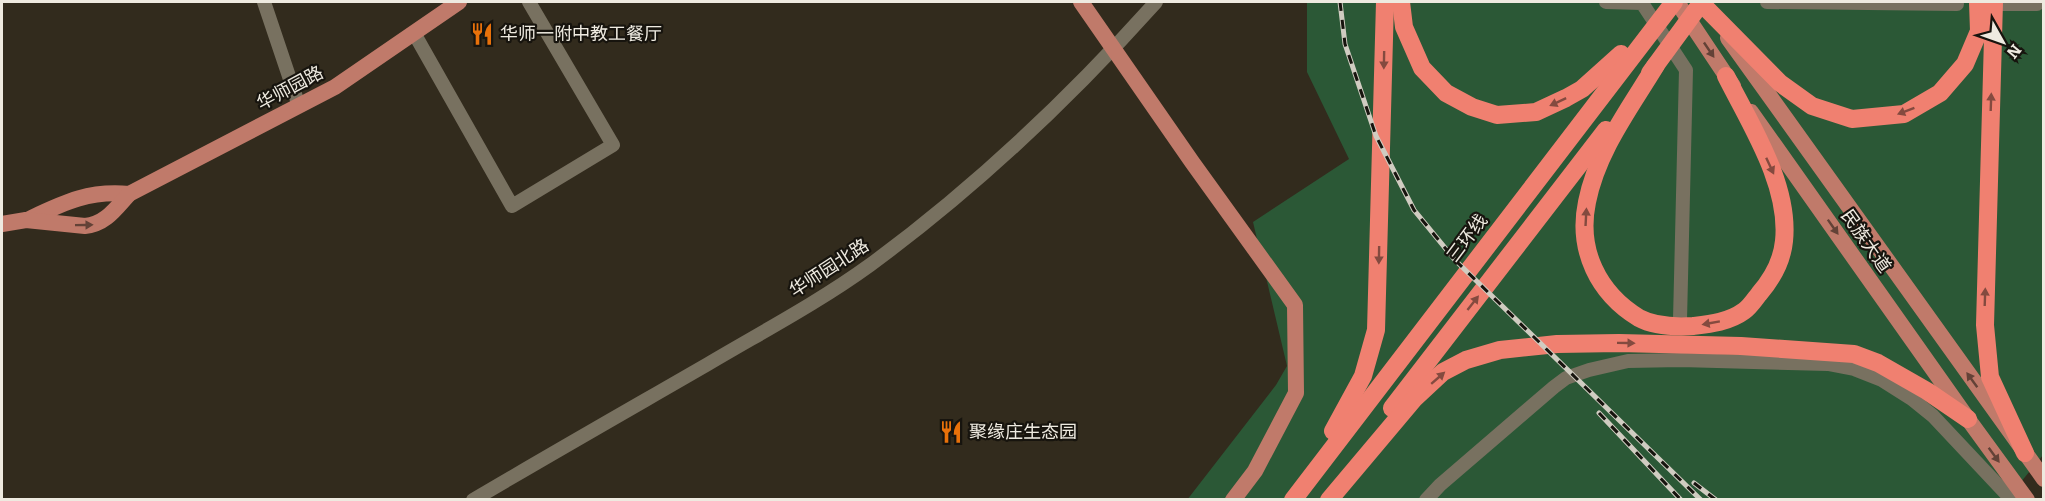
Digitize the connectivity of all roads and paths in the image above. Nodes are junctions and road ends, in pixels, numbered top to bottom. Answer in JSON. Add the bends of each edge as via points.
{"nodes":[{"id":1,"x":264,"y":2,"type":"edge"},
{"id":2,"x":459,"y":2,"type":"edge"},
{"id":3,"x":529,"y":2,"type":"edge"},
{"id":4,"x":1081,"y":2,"type":"edge"},
{"id":5,"x":1156,"y":2,"type":"edge"},
{"id":6,"x":1385,"y":2,"type":"edge"},
{"id":7,"x":1401,"y":2,"type":"edge"},
{"id":8,"x":1606,"y":2,"type":"edge"},
{"id":9,"x":1660,"y":2,"type":"edge"},
{"id":10,"x":1676,"y":2,"type":"edge"},
{"id":11,"x":1767,"y":2,"type":"edge"},
{"id":12,"x":1978,"y":2,"type":"edge"},
{"id":13,"x":1703,"y":3,"type":"edge"},
{"id":14,"x":1997,"y":3,"type":"edge"},
{"id":15,"x":1957,"y":4,"type":"dead end"},
{"id":16,"x":2037,"y":4,"type":"dead end"},
{"id":17,"x":414,"y":33,"type":"junction"},
{"id":18,"x":1637,"y":42,"type":"junction"},
{"id":19,"x":1113,"y":49,"type":"junction"},
{"id":20,"x":1620,"y":54,"type":"junction"},
{"id":21,"x":1656,"y":65,"type":"junction"},
{"id":22,"x":1726,"y":76,"type":"junction"},
{"id":23,"x":299,"y":106,"type":"junction"},
{"id":24,"x":129,"y":194,"type":"junction"},
{"id":25,"x":26,"y":220,"type":"junction"},
{"id":26,"x":2,"y":224,"type":"edge"},
{"id":27,"x":1680,"y":320,"type":"dead end"},
{"id":28,"x":1968,"y":419,"type":"junction"},
{"id":29,"x":1323,"y":447,"type":"junction"},
{"id":30,"x":2025,"y":453,"type":"junction"},
{"id":31,"x":2043,"y":478,"type":"edge"},
{"id":32,"x":473,"y":500,"type":"edge"},
{"id":33,"x":1233,"y":500,"type":"edge"},
{"id":34,"x":1283,"y":500,"type":"edge"},
{"id":35,"x":1293,"y":500,"type":"edge"},
{"id":36,"x":1322,"y":500,"type":"edge"},
{"id":37,"x":1329,"y":500,"type":"edge"},
{"id":38,"x":1426,"y":500,"type":"edge"},
{"id":39,"x":2012,"y":500,"type":"edge"},
{"id":40,"x":2027,"y":500,"type":"edge"}],
"edges":[{"from":1,"to":23,"type":"street"},
{"from":2,"to":17,"type":"main road","name":"华师园路"},
{"from":3,"to":17,"type":"street","via":[[613,145],[512,206]]},
{"from":4,"to":19,"type":"main road"},
{"from":5,"to":19,"type":"street","name":"华师园北路"},
{"from":6,"to":29,"type":"highway","one_way":true,"via":[[1376,330],[1363,376]]},
{"from":20,"to":7,"type":"highway","one_way":true,"via":[[1582,89],[1566,98],[1536,112],[1497,115],[1446,93],[1422,68],[1404,27]]},
{"from":8,"to":27,"type":"street","via":[[1642,3],[1686,70]]},
{"from":9,"to":18,"type":"highway"},
{"from":10,"to":18,"type":"highway","name":"三环线"},
{"from":10,"to":22,"type":"main road","name":"民族大道","one_way":true},
{"from":11,"to":15,"type":"street"},
{"from":12,"to":13,"type":"highway","one_way":true,"via":[[1979,31],[1965,63],[1940,93],[1904,114],[1852,119],[1812,106],[1780,83]]},
{"from":13,"to":21,"type":"highway"},
{"from":30,"to":13,"type":"main road","name":"民族大道","one_way":true},
{"from":14,"to":16,"type":"street"},
{"from":30,"to":14,"type":"highway","one_way":true,"via":[[1990,377],[1985,325]]},
{"from":17,"to":23,"type":"main road","name":"华师园路","via":[[335,87]]},
{"from":18,"to":20,"type":"highway"},
{"from":18,"to":35,"type":"highway","name":"三环线"},
{"from":19,"to":32,"type":"street","name":"华师园北路","via":[[1008,153],[868,266],[780,322]]},
{"from":19,"to":33,"type":"main road","via":[[1295,305],[1296,393],[1255,471]]},
{"from":20,"to":29,"type":"highway"},
{"from":22,"to":21,"type":"highway","one_way":true,"via":[[1774,174],[1784,242],[1771,281],[1744,311],[1715,324],[1675,327],[1641,319],[1609,294],[1590,263],[1585,230],[1587,202],[1604,151]]},
{"from":36,"to":21,"type":"highway","one_way":true},
{"from":22,"to":28,"type":"main road","name":"民族大道","one_way":true},
{"from":23,"to":24,"type":"main road","name":"华师园路"},
{"from":24,"to":25,"type":"main road","via":[[86,195]]},
{"from":25,"to":24,"type":"main road","one_way":true,"via":[[93,226],[105,220]]},
{"from":25,"to":26,"type":"main road"},
{"from":37,"to":28,"type":"highway","one_way":true,"via":[[1414,399],[1443,372],[1500,350],[1619,343],[1854,354],[1888,369]]},
{"from":28,"to":40,"type":"main road","name":"民族大道","one_way":true},
{"from":29,"to":34,"type":"highway"},
{"from":30,"to":31,"type":"main road","name":"民族大道"},
{"from":38,"to":39,"type":"street","via":[[1566,378],[1628,361],[1681,357],[1828,363],[1882,380],[1933,416]]}]}
